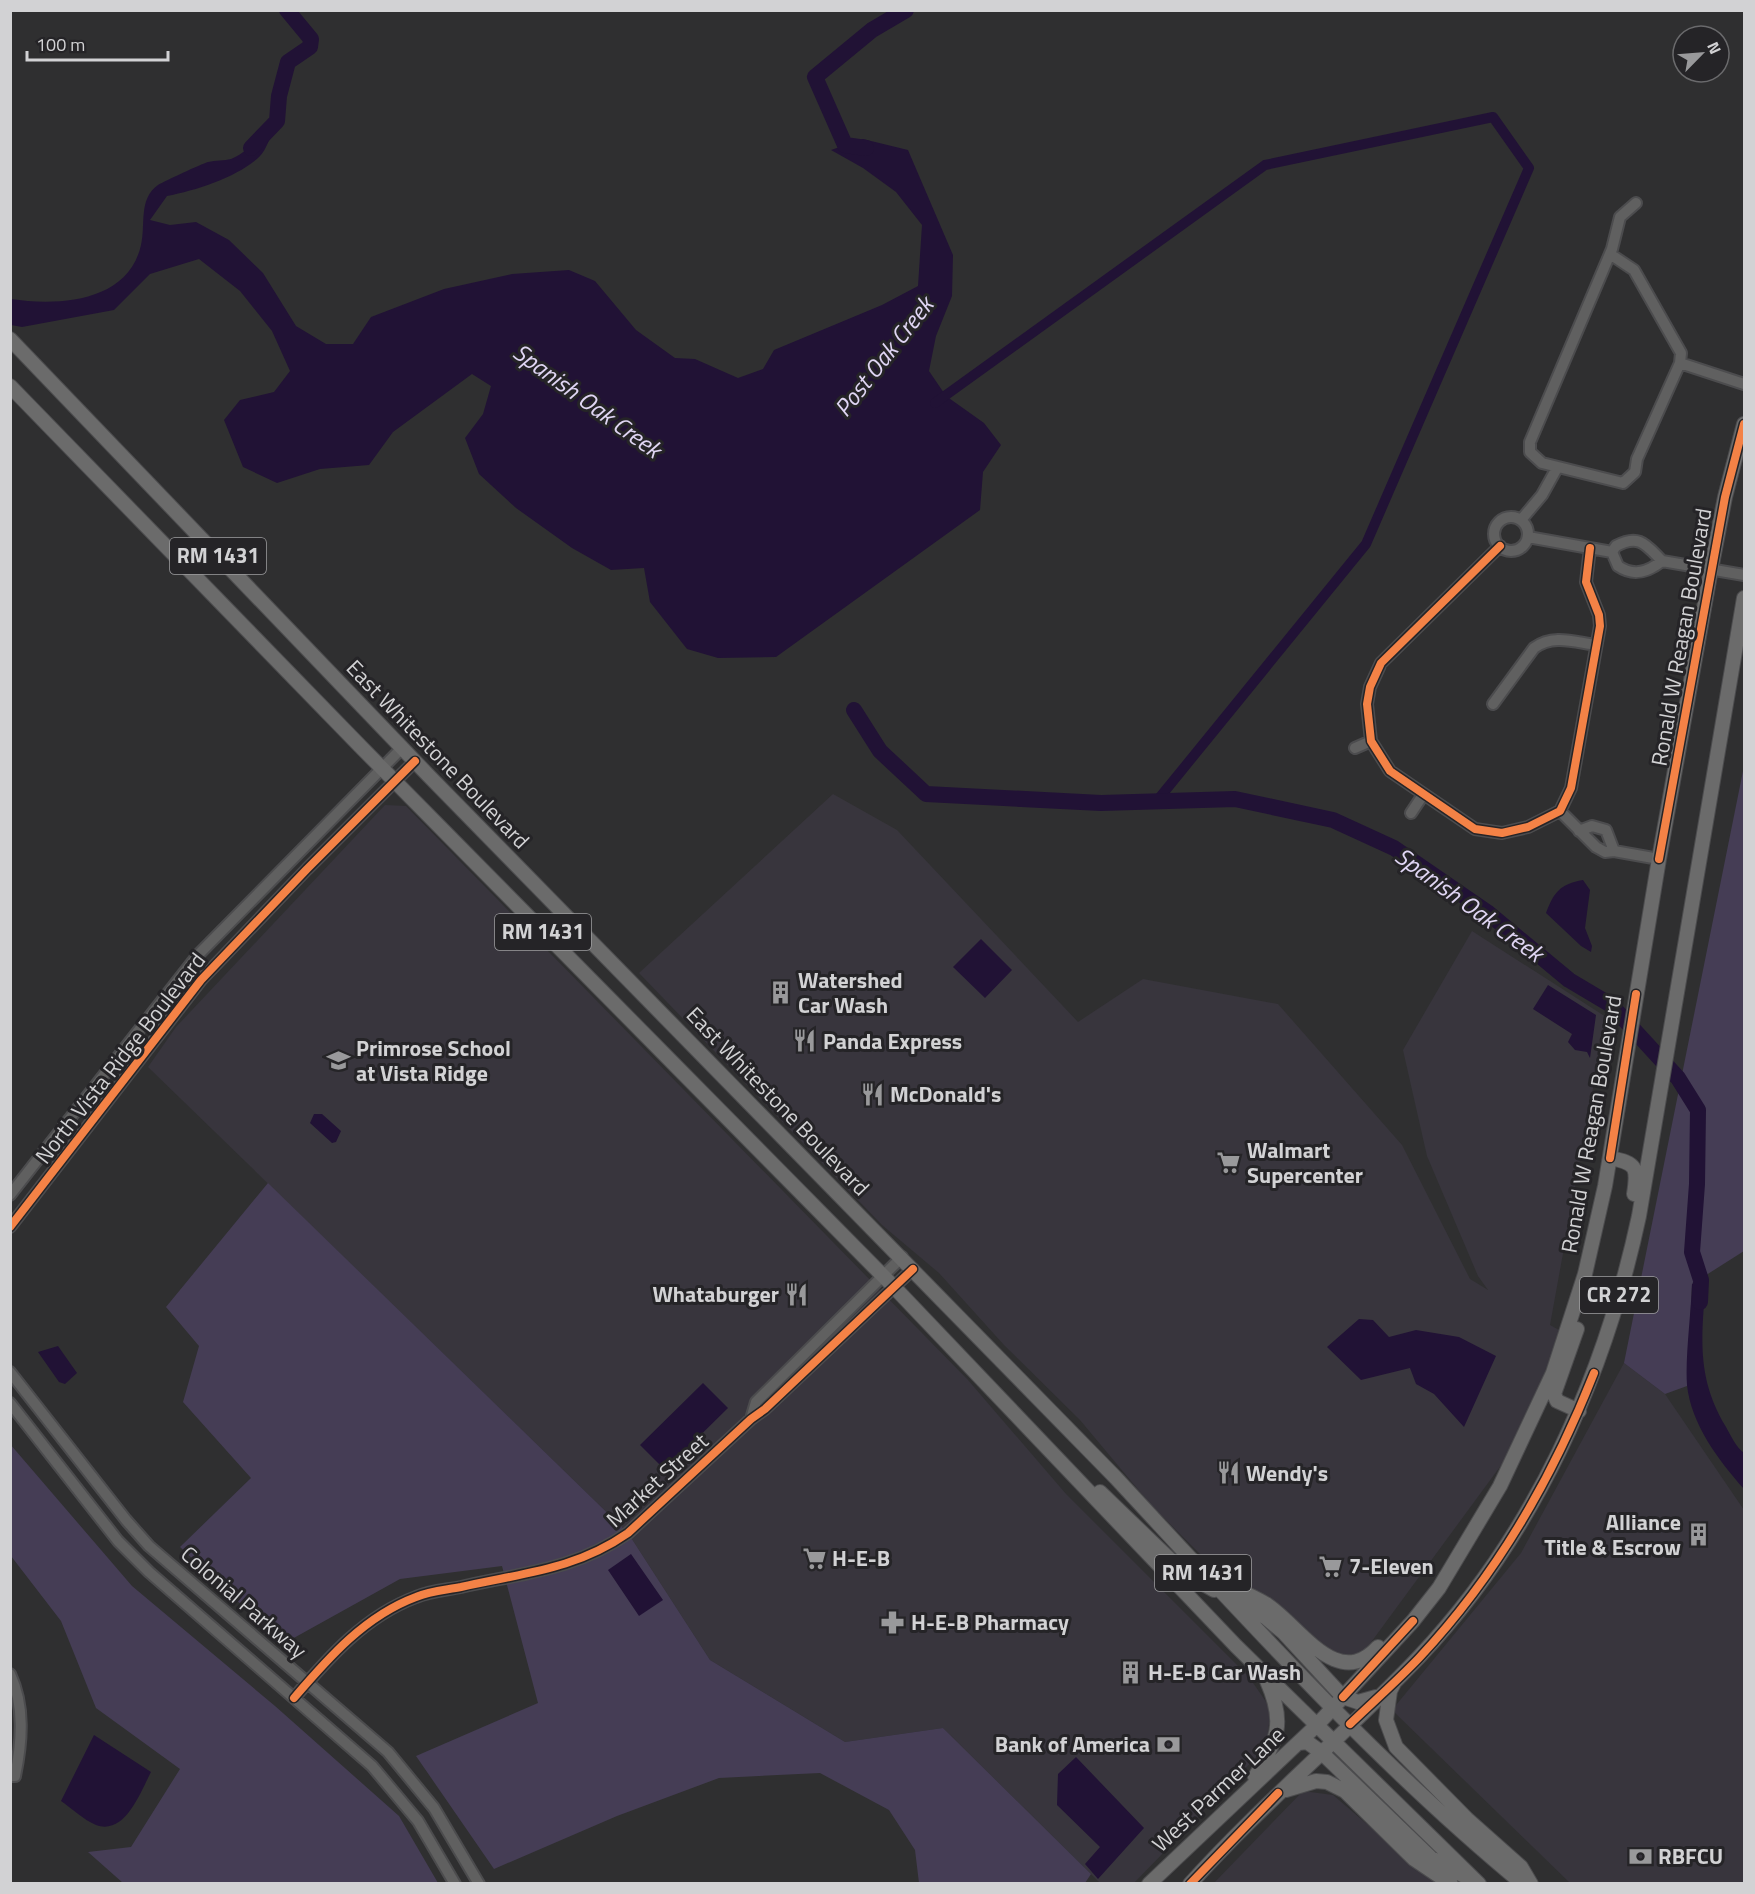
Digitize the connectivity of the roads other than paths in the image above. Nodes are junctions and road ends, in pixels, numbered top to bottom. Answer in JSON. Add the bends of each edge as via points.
{"nodes":[{"id":1,"x":1636,"y":203,"type":"dead end"},
{"id":2,"x":1610,"y":254,"type":"junction"},
{"id":3,"x":10,"y":339,"type":"edge"},
{"id":4,"x":1680,"y":363,"type":"junction"},
{"id":5,"x":1744,"y":384,"type":"edge"},
{"id":6,"x":10,"y":386,"type":"edge"},
{"id":7,"x":1744,"y":423,"type":"edge"},
{"id":8,"x":1557,"y":468,"type":"junction"},
{"id":9,"x":1521,"y":520,"type":"junction"},
{"id":10,"x":1528,"y":537,"type":"junction"},
{"id":11,"x":1500,"y":546,"type":"junction"},
{"id":12,"x":1590,"y":548,"type":"junction"},
{"id":13,"x":1612,"y":552,"type":"junction"},
{"id":14,"x":1662,"y":561,"type":"junction"},
{"id":15,"x":1711,"y":569,"type":"junction"},
{"id":16,"x":1744,"y":575,"type":"edge"},
{"id":17,"x":1744,"y":598,"type":"edge"},
{"id":18,"x":1596,"y":645,"type":"junction"},
{"id":19,"x":1493,"y":704,"type":"dead end"},
{"id":20,"x":1371,"y":741,"type":"junction"},
{"id":21,"x":402,"y":748,"type":"junction"},
{"id":22,"x":1355,"y":748,"type":"dead end"},
{"id":23,"x":415,"y":761,"type":"junction"},
{"id":24,"x":382,"y":769,"type":"junction"},
{"id":25,"x":395,"y":781,"type":"junction"},
{"id":26,"x":1423,"y":795,"type":"junction"},
{"id":27,"x":1560,"y":811,"type":"junction"},
{"id":28,"x":1411,"y":813,"type":"dead end"},
{"id":29,"x":1579,"y":831,"type":"junction"},
{"id":30,"x":1614,"y":850,"type":"junction"},
{"id":31,"x":1659,"y":859,"type":"junction"},
{"id":32,"x":1610,"y":1158,"type":"junction"},
{"id":33,"x":1605,"y":1186,"type":"junction"},
{"id":34,"x":10,"y":1195,"type":"edge"},
{"id":35,"x":10,"y":1227,"type":"edge"},
{"id":36,"x":902,"y":1257,"type":"junction"},
{"id":37,"x":912,"y":1269,"type":"junction"},
{"id":38,"x":882,"y":1276,"type":"junction"},
{"id":39,"x":894,"y":1287,"type":"junction"},
{"id":40,"x":1607,"y":1336,"type":"junction"},
{"id":41,"x":10,"y":1372,"type":"edge"},
{"id":42,"x":10,"y":1403,"type":"edge"},
{"id":43,"x":1579,"y":1411,"type":"junction"},
{"id":44,"x":1013,"y":1412,"type":"junction"},
{"id":45,"x":751,"y":1419,"type":"junction"},
{"id":46,"x":1204,"y":1574,"type":"junction"},
{"id":47,"x":1221,"y":1594,"type":"junction"},
{"id":48,"x":1413,"y":1621,"type":"junction"},
{"id":49,"x":10,"y":1674,"type":"edge"},
{"id":50,"x":1264,"y":1674,"type":"junction"},
{"id":51,"x":1395,"y":1681,"type":"junction"},
{"id":52,"x":308,"y":1682,"type":"junction"},
{"id":53,"x":1381,"y":1694,"type":"junction"},
{"id":54,"x":294,"y":1698,"type":"junction"},
{"id":55,"x":1338,"y":1702,"type":"junction"},
{"id":56,"x":1350,"y":1724,"type":"junction"},
{"id":57,"x":1317,"y":1725,"type":"junction"},
{"id":58,"x":1332,"y":1741,"type":"junction"},
{"id":59,"x":1299,"y":1743,"type":"junction"},
{"id":60,"x":1321,"y":1752,"type":"junction"},
{"id":61,"x":13,"y":1776,"type":"edge"},
{"id":62,"x":1247,"y":1791,"type":"junction"},
{"id":63,"x":1278,"y":1793,"type":"junction"},
{"id":64,"x":455,"y":1884,"type":"edge"},
{"id":65,"x":479,"y":1884,"type":"edge"},
{"id":66,"x":1149,"y":1884,"type":"edge"},
{"id":67,"x":1190,"y":1884,"type":"edge"},
{"id":68,"x":1451,"y":1884,"type":"edge"},
{"id":69,"x":1479,"y":1884,"type":"edge"},
{"id":70,"x":1523,"y":1884,"type":"edge"},
{"id":71,"x":1531,"y":1884,"type":"edge"}],
"edges":[{"from":1,"to":2,"type":"street","via":[[1620,217]]},
{"from":2,"to":4,"type":"street","via":[[1634,270],[1676,341]]},
{"from":2,"to":8,"type":"street","via":[[1530,442],[1534,458]]},
{"from":3,"to":21,"type":"main road","name":"East Whitestone Boulevard","number":"RM 1431"},
{"from":4,"to":5,"type":"street"},
{"from":4,"to":8,"type":"street","via":[[1630,480],[1613,483]]},
{"from":6,"to":24,"type":"main road","number":"RM 1431"},
{"from":7,"to":15,"type":"main road","name":"Ronald W Reagan Boulevard"},
{"from":8,"to":9,"type":"street","via":[[1542,495]]},
{"from":9,"to":10,"type":"street"},
{"from":9,"to":11,"type":"street","via":[[1507,517],[1497,523],[1494,534]]},
{"from":10,"to":11,"type":"street","via":[[1518,549]]},
{"from":10,"to":12,"type":"street"},
{"from":11,"to":20,"type":"street","via":[[1381,663],[1366,704]]},
{"from":12,"to":13,"type":"street"},
{"from":12,"to":18,"type":"street","via":[[1586,582],[1599,615]]},
{"from":13,"to":14,"type":"street","via":[[1623,542],[1639,542],[1653,549]]},
{"from":13,"to":14,"type":"street","via":[[1618,566],[1633,572],[1644,572]]},
{"from":14,"to":15,"type":"street"},
{"from":15,"to":16,"type":"street"},
{"from":15,"to":31,"type":"main road","name":"Ronald W Reagan Boulevard"},
{"from":17,"to":40,"type":"main road","number":"CR 272","via":[[1629,1261]]},
{"from":18,"to":19,"type":"street","via":[[1558,639],[1541,643]]},
{"from":18,"to":27,"type":"street","via":[[1571,788]]},
{"from":20,"to":22,"type":"street"},
{"from":20,"to":26,"type":"street","via":[[1390,771]]},
{"from":21,"to":23,"type":"main road","name":"East Whitestone Boulevard","number":"RM 1431"},
{"from":21,"to":24,"type":"street","name":"North Vista Ridge Boulevard"},
{"from":23,"to":25,"type":"street","name":"North Vista Ridge Boulevard"},
{"from":23,"to":36,"type":"main road","name":"East Whitestone Boulevard","number":"RM 1431"},
{"from":24,"to":25,"type":"main road","number":"RM 1431"},
{"from":24,"to":34,"type":"street","name":"North Vista Ridge Boulevard","via":[[197,956]]},
{"from":25,"to":35,"type":"street","name":"North Vista Ridge Boulevard","via":[[201,980]]},
{"from":25,"to":38,"type":"main road","number":"RM 1431"},
{"from":26,"to":27,"type":"street","via":[[1476,829],[1489,832],[1514,831]]},
{"from":26,"to":28,"type":"street"},
{"from":27,"to":29,"type":"street"},
{"from":29,"to":30,"type":"street","via":[[1605,852]]},
{"from":29,"to":30,"type":"street","via":[[1592,826],[1606,830]]},
{"from":30,"to":31,"type":"street"},
{"from":31,"to":32,"type":"main road","name":"Ronald W Reagan Boulevard"},
{"from":32,"to":33,"type":"main road","name":"Ronald W Reagan Boulevard"},
{"from":32,"to":40,"type":"main road","via":[[1630,1163],[1636,1176],[1608,1310]]},
{"from":33,"to":43,"type":"main road","via":[[1604,1229],[1598,1260],[1554,1394],[1557,1401]]},
{"from":33,"to":48,"type":"main road","name":"Ronald W Reagan Boulevard","via":[[1585,1274],[1553,1373],[1500,1486],[1439,1588]]},
{"from":36,"to":37,"type":"main road","name":"East Whitestone Boulevard","number":"RM 1431"},
{"from":36,"to":38,"type":"street","name":"Market Street"},
{"from":37,"to":39,"type":"street","name":"Market Street"},
{"from":37,"to":46,"type":"main road","name":"East Whitestone Boulevard","number":"RM 1431"},
{"from":38,"to":39,"type":"main road","number":"RM 1431"},
{"from":38,"to":45,"type":"street","name":"Market Street","via":[[756,1402]]},
{"from":39,"to":44,"type":"main road","number":"RM 1431"},
{"from":39,"to":45,"type":"street","name":"Market Street"},
{"from":40,"to":43,"type":"main road","number":"CR 272"},
{"from":41,"to":52,"type":"street","name":"Colonial Parkway","via":[[150,1546]]},
{"from":42,"to":54,"type":"street","name":"Colonial Parkway","via":[[118,1541],[156,1579]]},
{"from":43,"to":51,"type":"main road","number":"CR 272","via":[[1533,1503],[1495,1562],[1444,1629]]},
{"from":44,"to":47,"type":"main road","via":[[1032,1421],[1184,1573]]},
{"from":44,"to":50,"type":"main road","number":"RM 1431"},
{"from":45,"to":52,"type":"street","name":"Market Street","via":[[612,1545],[580,1561],[545,1571],[417,1596],[357,1631]]},
{"from":46,"to":47,"type":"main road","name":"East Whitestone Boulevard","number":"RM 1431"},
{"from":46,"to":48,"type":"main road","via":[[1266,1604],[1329,1658],[1345,1663],[1370,1656],[1393,1630]]},
{"from":47,"to":55,"type":"main road","via":[[1265,1617],[1284,1633]]},
{"from":48,"to":55,"type":"main road","name":"Ronald W Reagan Boulevard"},
{"from":49,"to":61,"type":"street","via":[[21,1718]]},
{"from":50,"to":57,"type":"main road","number":"RM 1431"},
{"from":50,"to":62,"type":"main road","via":[[1278,1709],[1278,1733]]},
{"from":51,"to":53,"type":"main road","number":"CR 272"},
{"from":51,"to":71,"type":"main road","via":[[1386,1720],[1396,1747],[1521,1867]]},
{"from":52,"to":54,"type":"street","name":"Market Street"},
{"from":52,"to":65,"type":"street","name":"Colonial Parkway","via":[[388,1752],[412,1779],[446,1826]]},
{"from":53,"to":55,"type":"main road","via":[[1358,1702]]},
{"from":53,"to":56,"type":"main road","number":"CR 272"},
{"from":54,"to":64,"type":"street","name":"Colonial Parkway","via":[[396,1792]]},
{"from":55,"to":56,"type":"main road"},
{"from":55,"to":57,"type":"main road","name":"Ronald W Reagan Boulevard"},
{"from":56,"to":58,"type":"main road"},
{"from":56,"to":70,"type":"main road"},
{"from":57,"to":58,"type":"main road","number":"RM 1431"},
{"from":57,"to":59,"type":"main road","name":"West Parmer Lane"},
{"from":58,"to":60,"type":"main road","name":"West Parmer Lane"},
{"from":58,"to":69,"type":"main road","number":"RM 1431"},
{"from":59,"to":60,"type":"main road","via":[[1307,1742]]},
{"from":59,"to":62,"type":"main road","name":"West Parmer Lane"},
{"from":60,"to":63,"type":"main road","name":"West Parmer Lane"},
{"from":60,"to":69,"type":"main road","via":[[1431,1858]]},
{"from":62,"to":66,"type":"main road","name":"West Parmer Lane"},
{"from":63,"to":67,"type":"main road","name":"West Parmer Lane"},
{"from":63,"to":68,"type":"main road","via":[[1316,1781],[1345,1791],[1414,1859]]}]}
